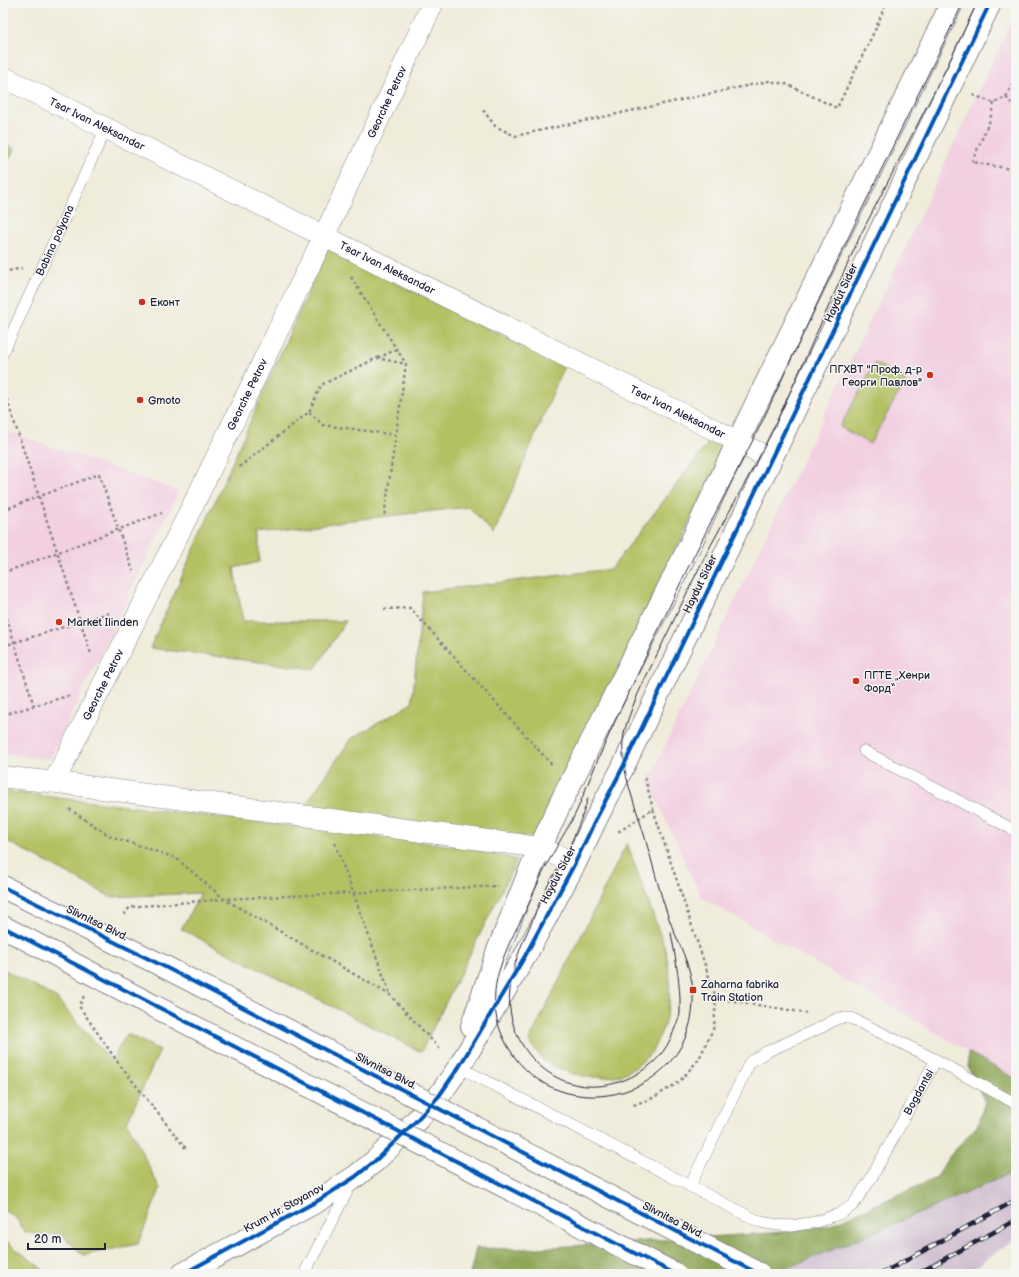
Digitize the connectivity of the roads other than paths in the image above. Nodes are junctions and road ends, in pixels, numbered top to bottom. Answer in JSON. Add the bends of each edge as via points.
{"nodes":[{"id":1,"x":433,"y":3,"type":"edge"},
{"id":2,"x":952,"y":3,"type":"edge"},
{"id":3,"x":990,"y":3,"type":"edge"},
{"id":4,"x":3,"y":77,"type":"edge"},
{"id":5,"x":106,"y":128,"type":"junction"},
{"id":6,"x":324,"y":236,"type":"junction"},
{"id":7,"x":3,"y":353,"type":"edge"},
{"id":8,"x":738,"y":441,"type":"junction"},
{"id":9,"x":770,"y":459,"type":"junction"},
{"id":10,"x":864,"y":751,"type":"dead end"},
{"id":11,"x":3,"y":776,"type":"edge"},
{"id":12,"x":54,"y":782,"type":"junction"},
{"id":13,"x":1016,"y":831,"type":"edge"},
{"id":14,"x":540,"y":848,"type":"junction"},
{"id":15,"x":575,"y":863,"type":"junction"},
{"id":16,"x":3,"y":887,"type":"edge"},
{"id":17,"x":3,"y":927,"type":"edge"},
{"id":18,"x":936,"y":1060,"type":"junction"},
{"id":19,"x":458,"y":1067,"type":"junction"},
{"id":20,"x":1015,"y":1102,"type":"edge"},
{"id":21,"x":388,"y":1149,"type":"joint"},
{"id":22,"x":355,"y":1177,"type":"junction"},
{"id":23,"x":690,"y":1186,"type":"junction"},
{"id":24,"x":183,"y":1274,"type":"edge"},
{"id":25,"x":304,"y":1274,"type":"edge"},
{"id":26,"x":675,"y":1274,"type":"edge"},
{"id":27,"x":759,"y":1274,"type":"edge"}],
"edges":[{"from":1,"to":6,"type":"street","name":"Georche Petrov"},
{"from":2,"to":8,"type":"street","name":"Haydut Sider"},
{"from":3,"to":9,"type":"street","name":"Haydut Sider"},
{"from":4,"to":5,"type":"street","name":"Tsar Ivan Aleksandar"},
{"from":5,"to":6,"type":"street","name":"Tsar Ivan Aleksandar"},
{"from":5,"to":7,"type":"lane","name":"Babina polyana"},
{"from":6,"to":8,"type":"street","name":"Tsar Ivan Aleksandar"},
{"from":6,"to":12,"type":"street","name":"Georche Petrov"},
{"from":8,"to":9,"type":"street","name":"Tsar Ivan Aleksandar"},
{"from":8,"to":14,"type":"street","name":"Haydut Sider","via":[[690,545]]},
{"from":9,"to":15,"type":"street","name":"Haydut Sider"},
{"from":10,"to":13,"type":"lane"},
{"from":11,"to":12,"type":"street"},
{"from":12,"to":14,"type":"street"},
{"from":14,"to":15,"type":"street"},
{"from":14,"to":19,"type":"street","name":"Haydut Sider","via":[[497,953]]},
{"from":15,"to":19,"type":"street","name":"Haydut Sider","via":[[525,956]]},
{"from":16,"to":27,"type":"street","name":"Slivnitsa Blvd.","bridge":true,"via":[[163,966]]},
{"from":17,"to":26,"type":"street","bridge":true},
{"from":18,"to":20,"type":"lane","name":"Bogdantsi"},
{"from":18,"to":23,"type":"lane","name":"Bogdantsi","via":[[870,1180],[853,1205],[839,1214],[816,1222],[778,1226],[760,1222]]},
{"from":18,"to":23,"type":"lane","via":[[851,1018],[838,1018],[766,1052],[750,1062]]},
{"from":19,"to":21,"type":"street","name":"Haydut Sider","via":[[439,1096]]},
{"from":19,"to":23,"type":"lane","name":"Bogdantsi"},
{"from":21,"to":22,"type":"street","name":"Krum Hr. Stoyanov"},
{"from":22,"to":24,"type":"street","name":"Krum Hr. Stoyanov","via":[[319,1200]]},
{"from":22,"to":25,"type":"lane"}]}
